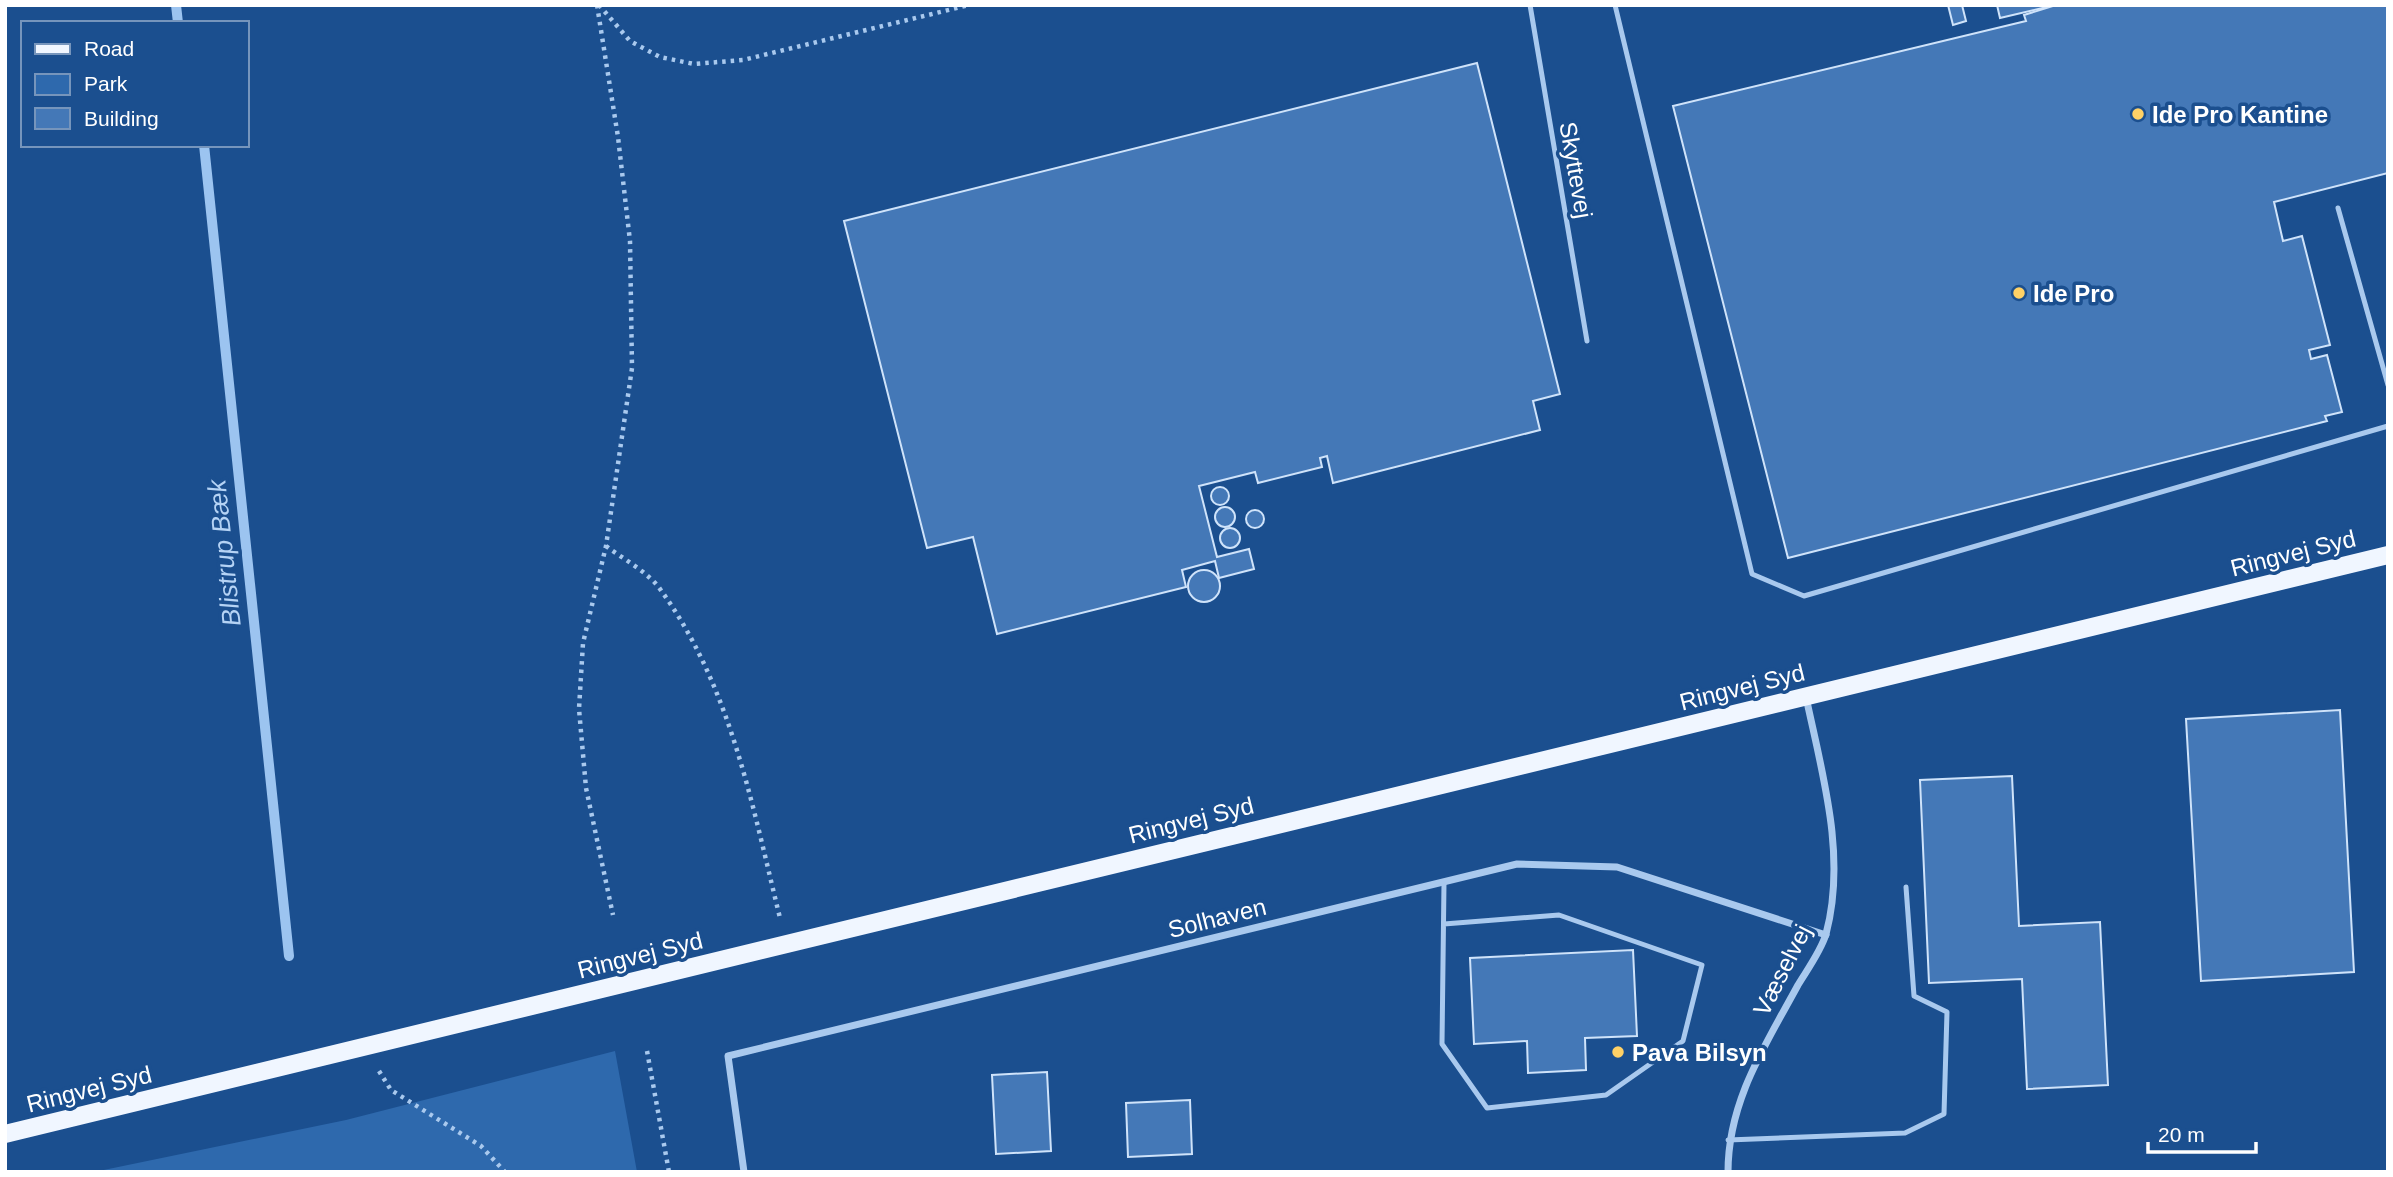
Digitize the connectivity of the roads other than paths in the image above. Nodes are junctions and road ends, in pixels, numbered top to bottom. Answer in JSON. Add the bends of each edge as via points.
{"nodes":[{"id":1,"x":1530,"y":5,"type":"edge"},
{"id":2,"x":1615,"y":5,"type":"edge"},
{"id":3,"x":2338,"y":208,"type":"dead end"},
{"id":4,"x":1587,"y":341,"type":"dead end"},
{"id":5,"x":2388,"y":385,"type":"edge"},
{"id":6,"x":2388,"y":426,"type":"edge"},
{"id":7,"x":2388,"y":555,"type":"edge"},
{"id":8,"x":1806,"y":696,"type":"junction"},
{"id":9,"x":1444,"y":883,"type":"junction"},
{"id":10,"x":1906,"y":887,"type":"dead end"},
{"id":11,"x":1444,"y":924,"type":"junction"},
{"id":12,"x":1826,"y":935,"type":"junction"},
{"id":13,"x":5,"y":1134,"type":"edge"},
{"id":14,"x":1728,"y":1140,"type":"junction"},
{"id":15,"x":744,"y":1172,"type":"edge"},
{"id":16,"x":1728,"y":1172,"type":"edge"}],
"edges":[{"from":1,"to":4,"type":"lane","name":"Skyttevej"},
{"from":2,"to":6,"type":"lane","via":[[1752,574],[1804,596]]},
{"from":3,"to":5,"type":"lane"},
{"from":7,"to":8,"type":"main road","name":"Ringvej Syd"},
{"from":8,"to":12,"type":"street","name":"Væselvej","via":[[1832,822],[1833,880]]},
{"from":8,"to":13,"type":"main road","name":"Ringvej Syd"},
{"from":9,"to":11,"type":"lane"},
{"from":9,"to":12,"type":"street","name":"Solhaven","via":[[1517,864],[1618,867]]},
{"from":9,"to":15,"type":"street","name":"Solhaven","via":[[728,1056]]},
{"from":10,"to":14,"type":"lane","via":[[1914,996],[1947,1012],[1944,1114],[1905,1133]]},
{"from":11,"to":11,"type":"lane","via":[[1442,1044],[1487,1108],[1606,1095],[1683,1041],[1703,965],[1559,915]]},
{"from":12,"to":14,"type":"street","name":"Væselvej","via":[[1747,1077]]},
{"from":14,"to":16,"type":"street","name":"Væselvej"}]}
